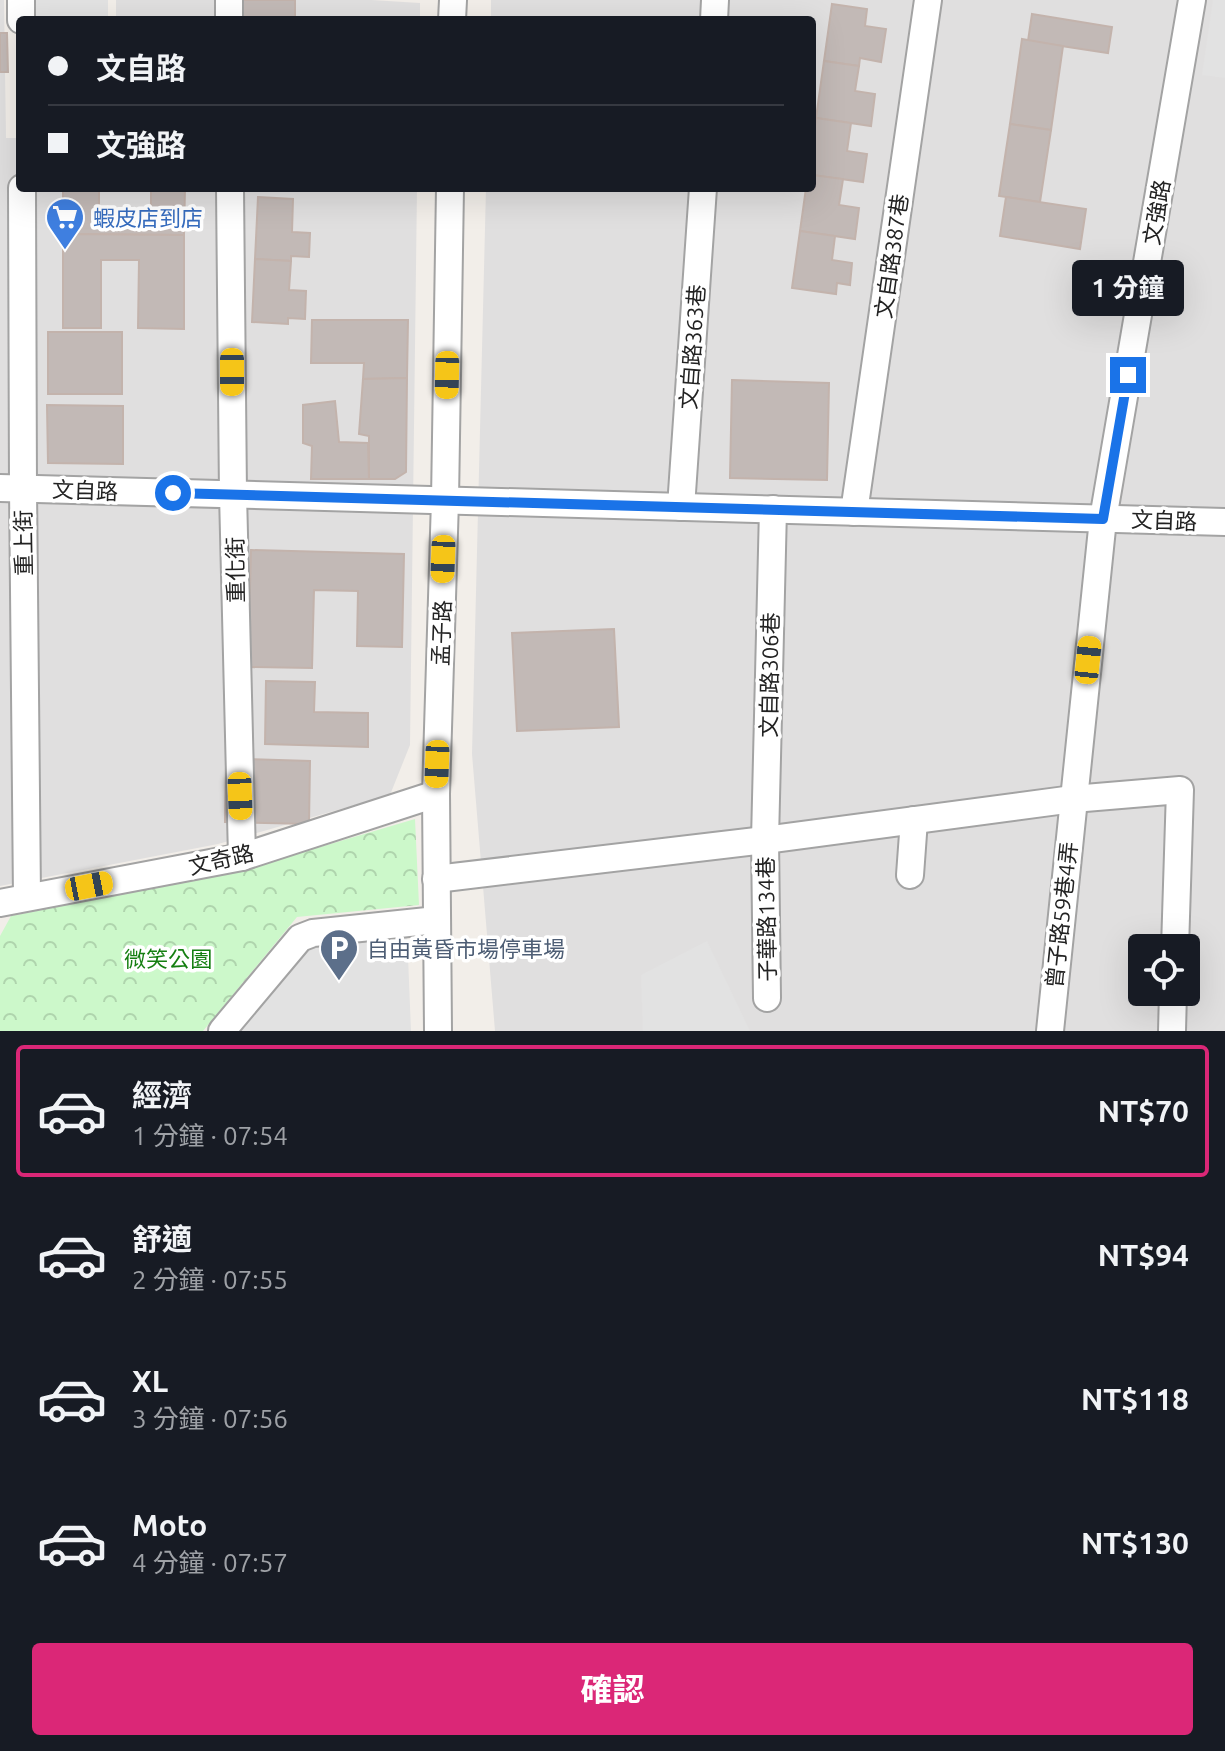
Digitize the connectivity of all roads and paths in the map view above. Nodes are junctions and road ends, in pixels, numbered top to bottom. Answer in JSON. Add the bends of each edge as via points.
{"nodes":[{"id":1,"x":928,"y":0,"type":"edge"},
{"id":2,"x":1192,"y":0,"type":"edge"},
{"id":3,"x":22,"y":192,"type":"edge"},
{"id":4,"x":230,"y":192,"type":"edge"},
{"id":5,"x":450,"y":192,"type":"edge"},
{"id":6,"x":703,"y":192,"type":"edge"},
{"id":7,"x":11,"y":488,"type":"edge"},
{"id":8,"x":233,"y":494,"type":"junction"},
{"id":9,"x":445,"y":500,"type":"junction"},
{"id":10,"x":681,"y":507,"type":"junction"},
{"id":11,"x":773,"y":509,"type":"junction"},
{"id":12,"x":854,"y":512,"type":"junction"},
{"id":13,"x":1103,"y":519,"type":"junction"},
{"id":14,"x":1225,"y":522,"type":"edge"},
{"id":15,"x":436,"y":794,"type":"junction"},
{"id":16,"x":1073,"y":799,"type":"junction"},
{"id":17,"x":914,"y":820,"type":"junction"},
{"id":18,"x":765,"y":840,"type":"junction"},
{"id":19,"x":242,"y":857,"type":"junction"},
{"id":20,"x":910,"y":875,"type":"dead end"},
{"id":21,"x":436,"y":879,"type":"junction"},
{"id":22,"x":27,"y":897,"type":"junction"},
{"id":23,"x":0,"y":903,"type":"edge"},
{"id":24,"x":437,"y":920,"type":"junction"},
{"id":25,"x":1175,"y":934,"type":"edge"},
{"id":26,"x":767,"y":998,"type":"dead end"},
{"id":27,"x":1173,"y":1006,"type":"edge"},
{"id":28,"x":222,"y":1031,"type":"edge"},
{"id":29,"x":438,"y":1031,"type":"edge"},
{"id":30,"x":1050,"y":1031,"type":"edge"},
{"id":31,"x":1172,"y":1031,"type":"edge"}],
"edges":[{"from":1,"to":12,"type":"street","name":"文自路387巷"},
{"from":2,"to":13,"type":"street","name":"文強路"},
{"from":3,"to":7,"type":"street","name":"重上街"},
{"from":4,"to":8,"type":"street","name":"重化街"},
{"from":5,"to":9,"type":"street","name":"孟子路"},
{"from":6,"to":10,"type":"street","name":"文自路363巷"},
{"from":7,"to":8,"type":"street","name":"文自路"},
{"from":7,"to":22,"type":"street","name":"重上街"},
{"from":8,"to":9,"type":"street","name":"文自路"},
{"from":8,"to":19,"type":"street","name":"重化街"},
{"from":9,"to":10,"type":"street","name":"文自路"},
{"from":9,"to":15,"type":"street","name":"孟子路"},
{"from":10,"to":11,"type":"street","name":"文自路"},
{"from":11,"to":12,"type":"street","name":"文自路"},
{"from":11,"to":18,"type":"street","name":"文自路306巷"},
{"from":12,"to":13,"type":"street","name":"文自路"},
{"from":13,"to":14,"type":"street","name":"文自路"},
{"from":13,"to":16,"type":"street","name":"文強路"},
{"from":15,"to":19,"type":"street","name":"文奇路"},
{"from":15,"to":21,"type":"street","name":"孟子路"},
{"from":16,"to":17,"type":"street"},
{"from":16,"to":25,"type":"street","via":[[1180,790]]},
{"from":16,"to":30,"type":"street","name":"曾子路59巷4弄"},
{"from":17,"to":18,"type":"street"},
{"from":17,"to":20,"type":"street"},
{"from":18,"to":21,"type":"street"},
{"from":18,"to":26,"type":"street","name":"子華路134巷"},
{"from":19,"to":22,"type":"street","name":"文奇路"},
{"from":21,"to":24,"type":"street","name":"孟子路"},
{"from":22,"to":23,"type":"street","name":"文奇路"},
{"from":24,"to":28,"type":"street","via":[[300,938]]},
{"from":24,"to":29,"type":"street","name":"孟子路"},
{"from":27,"to":31,"type":"street"}]}
